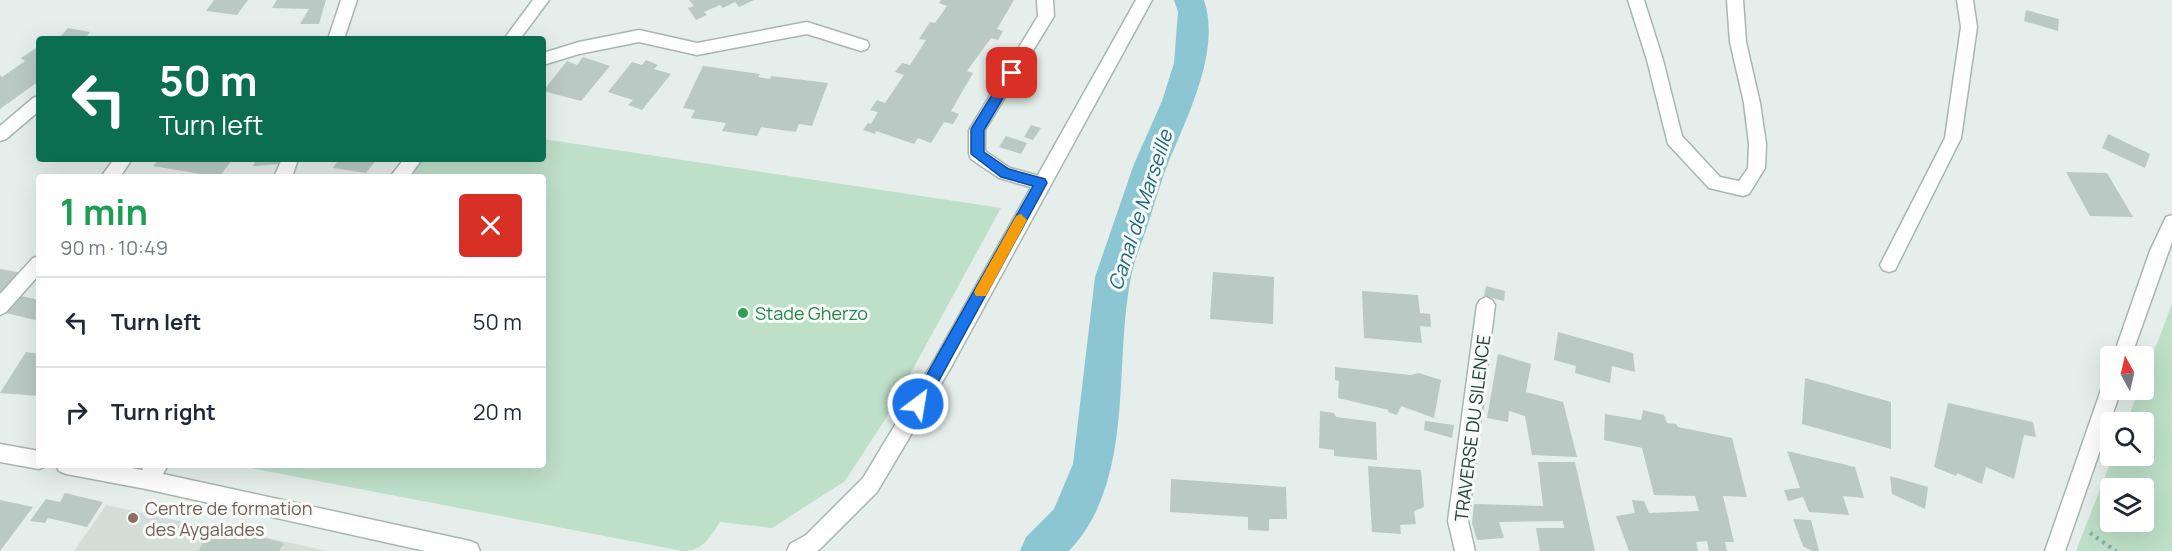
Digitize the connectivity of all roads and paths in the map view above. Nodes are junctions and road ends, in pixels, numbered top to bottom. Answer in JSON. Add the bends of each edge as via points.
{"nodes":[{"id":1,"x":349,"y":0,"type":"edge"},
{"id":2,"x":541,"y":0,"type":"edge"},
{"id":3,"x":1045,"y":0,"type":"edge"},
{"id":4,"x":1144,"y":0,"type":"edge"},
{"id":5,"x":1636,"y":0,"type":"edge"},
{"id":6,"x":1735,"y":0,"type":"edge"},
{"id":7,"x":1965,"y":0,"type":"edge"},
{"id":8,"x":337,"y":36,"type":"edge"},
{"id":9,"x":514,"y":36,"type":"edge"},
{"id":10,"x":861,"y":45,"type":"dead end"},
{"id":11,"x":546,"y":58,"type":"edge"},
{"id":12,"x":36,"y":105,"type":"edge"},
{"id":13,"x":0,"y":135,"type":"edge"},
{"id":14,"x":122,"y":162,"type":"edge"},
{"id":15,"x":412,"y":162,"type":"edge"},
{"id":16,"x":112,"y":174,"type":"edge"},
{"id":17,"x":402,"y":174,"type":"edge"},
{"id":18,"x":1041,"y":183,"type":"junction"},
{"id":19,"x":2172,"y":222,"type":"edge"},
{"id":20,"x":36,"y":266,"type":"edge"},
{"id":21,"x":1889,"y":266,"type":"dead end"},
{"id":22,"x":1486,"y":305,"type":"dead end"},
{"id":23,"x":0,"y":308,"type":"edge"},
{"id":24,"x":2126,"y":346,"type":"edge"},
{"id":25,"x":2108,"y":400,"type":"edge"},
{"id":26,"x":0,"y":453,"type":"edge"},
{"id":27,"x":36,"y":459,"type":"edge"},
{"id":28,"x":111,"y":469,"type":"edge"},
{"id":29,"x":152,"y":472,"type":"edge"},
{"id":30,"x":470,"y":551,"type":"edge"},
{"id":31,"x":797,"y":551,"type":"edge"},
{"id":32,"x":1465,"y":551,"type":"edge"},
{"id":33,"x":2055,"y":551,"type":"edge"}],
"edges":[{"from":1,"to":8,"type":"street"},
{"from":2,"to":9,"type":"street"},
{"from":3,"to":18,"type":"street","via":[[1046,16],[977,129],[977,154],[1005,173]]},
{"from":4,"to":18,"type":"street"},
{"from":5,"to":6,"type":"street","via":[[1674,139],[1715,183],[1743,189],[1757,167],[1755,125],[1734,24]]},
{"from":7,"to":21,"type":"street","via":[[1969,27],[1953,138]]},
{"from":10,"to":11,"type":"street","via":[[807,28],[697,49],[639,36]]},
{"from":12,"to":13,"type":"street"},
{"from":14,"to":16,"type":"street"},
{"from":15,"to":17,"type":"street"},
{"from":18,"to":31,"type":"street","via":[[943,363],[870,485],[813,542]]},
{"from":19,"to":24,"type":"street"},
{"from":20,"to":23,"type":"street"},
{"from":22,"to":32,"type":"street","name":"TRAVERSE DU SILENCE","via":[[1458,521]]},
{"from":25,"to":33,"type":"street"},
{"from":26,"to":27,"type":"street"},
{"from":28,"to":29,"type":"street"},
{"from":29,"to":30,"type":"street"}]}
